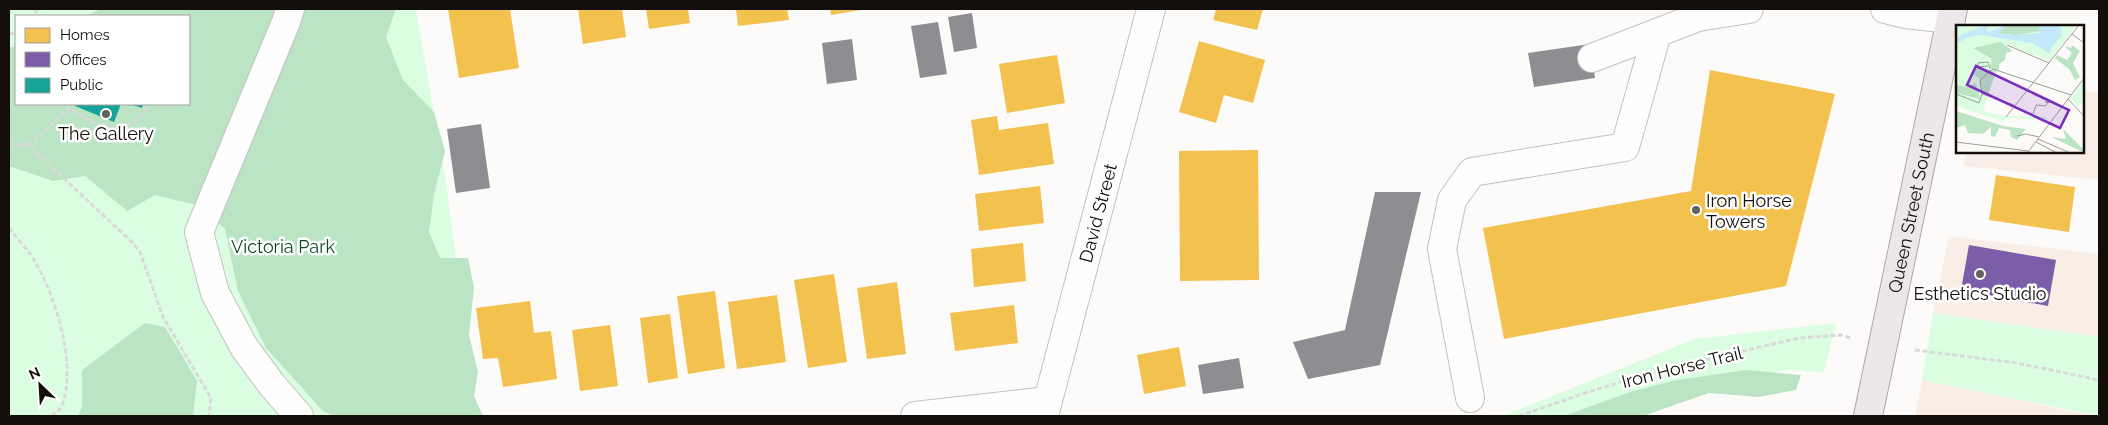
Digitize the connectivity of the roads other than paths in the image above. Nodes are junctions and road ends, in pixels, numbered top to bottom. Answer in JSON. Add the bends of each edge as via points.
{"nodes":[{"id":1,"x":290,"y":9,"type":"edge"},
{"id":2,"x":1151,"y":9,"type":"edge"},
{"id":3,"x":1749,"y":9,"type":"edge"},
{"id":4,"x":1885,"y":9,"type":"edge"},
{"id":5,"x":1952,"y":14,"type":"edge"},
{"id":6,"x":1470,"y":398,"type":"dead end"},
{"id":7,"x":1045,"y":409,"type":"edge"},
{"id":8,"x":299,"y":416,"type":"edge"},
{"id":9,"x":916,"y":416,"type":"edge"},
{"id":10,"x":1868,"y":416,"type":"edge"}],
"edges":[{"from":1,"to":8,"type":"street","via":[[199,232],[215,293],[244,347]]},
{"from":2,"to":7,"type":"street","name":"David Street"},
{"from":3,"to":6,"type":"street","via":[[1698,17],[1657,33],[1625,147],[1472,172],[1452,200],[1442,250]]},
{"from":4,"to":5,"type":"street","via":[[1904,14]]},
{"from":5,"to":10,"type":"main road","name":"Queen Street South"},
{"from":7,"to":9,"type":"street"}]}
